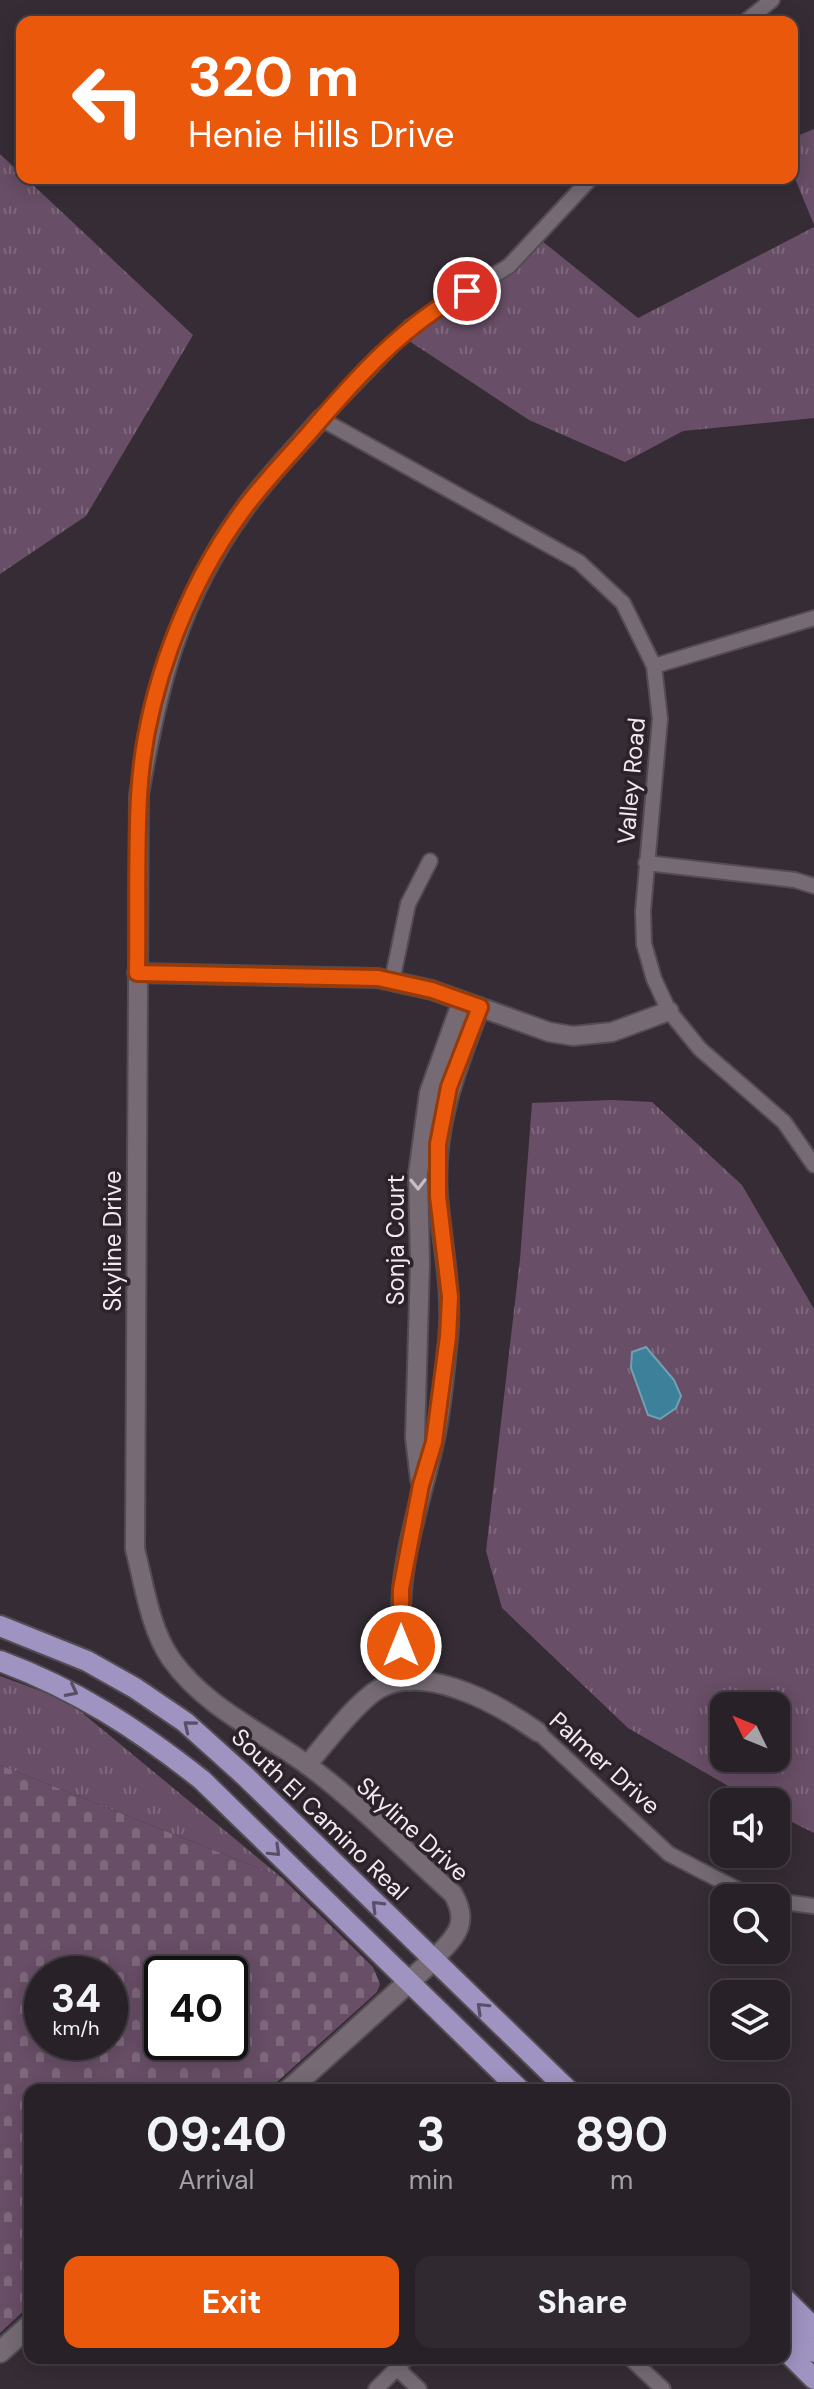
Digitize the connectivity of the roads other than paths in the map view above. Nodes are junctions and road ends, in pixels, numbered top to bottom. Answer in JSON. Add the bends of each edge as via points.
{"nodes":[{"id":1,"x":772,"y":0,"type":"edge"},
{"id":2,"x":752,"y":16,"type":"edge"},
{"id":3,"x":585,"y":184,"type":"edge"},
{"id":4,"x":321,"y":419,"type":"junction"},
{"id":5,"x":814,"y":618,"type":"edge"},
{"id":6,"x":654,"y":666,"type":"junction"},
{"id":7,"x":430,"y":861,"type":"dead end"},
{"id":8,"x":646,"y":863,"type":"junction"},
{"id":9,"x":814,"y":886,"type":"edge"},
{"id":10,"x":137,"y":973,"type":"junction"},
{"id":11,"x":392,"y":981,"type":"junction"},
{"id":12,"x":471,"y":1004,"type":"junction"},
{"id":13,"x":669,"y":1011,"type":"junction"},
{"id":14,"x":814,"y":1165,"type":"edge"},
{"id":15,"x":421,"y":1485,"type":"junction"},
{"id":16,"x":0,"y":1626,"type":"edge"},
{"id":17,"x":0,"y":1661,"type":"edge"},
{"id":18,"x":410,"y":1681,"type":"junction"},
{"id":19,"x":538,"y":1732,"type":"joint"},
{"id":20,"x":307,"y":1765,"type":"junction"},
{"id":21,"x":727,"y":1884,"type":"edge"},
{"id":22,"x":790,"y":1903,"type":"edge"},
{"id":23,"x":814,"y":1906,"type":"edge"},
{"id":24,"x":432,"y":1961,"type":"junction"},
{"id":25,"x":409,"y":1983,"type":"junction"},
{"id":26,"x":296,"y":2084,"type":"edge"},
{"id":27,"x":514,"y":2084,"type":"edge"},
{"id":28,"x":562,"y":2084,"type":"edge"},
{"id":29,"x":790,"y":2304,"type":"edge"},
{"id":30,"x":814,"y":2328,"type":"edge"},
{"id":31,"x":24,"y":2330,"type":"edge"},
{"id":32,"x":790,"y":2330,"type":"edge"},
{"id":33,"x":0,"y":2352,"type":"edge"},
{"id":34,"x":814,"y":2352,"type":"edge"},
{"id":35,"x":790,"y":2355,"type":"edge"},
{"id":36,"x":402,"y":2364,"type":"edge"},
{"id":37,"x":404,"y":2364,"type":"edge"},
{"id":38,"x":636,"y":2364,"type":"edge"},
{"id":39,"x":814,"y":2379,"type":"edge"},
{"id":40,"x":376,"y":2389,"type":"edge"},
{"id":41,"x":419,"y":2389,"type":"edge"},
{"id":42,"x":663,"y":2389,"type":"edge"}],
"edges":[{"from":1,"to":2,"type":"street"},
{"from":3,"to":4,"type":"street","via":[[509,266],[410,327]]},
{"from":4,"to":6,"type":"street","name":"Valley Road","via":[[579,562],[623,603]]},
{"from":4,"to":10,"type":"street","name":"Skyline Drive","via":[[244,509],[175,638],[154,705],[139,795]]},
{"from":5,"to":6,"type":"street"},
{"from":6,"to":8,"type":"street","name":"Valley Road","via":[[660,719]]},
{"from":7,"to":11,"type":"street","via":[[408,904]]},
{"from":8,"to":9,"type":"street"},
{"from":8,"to":13,"type":"street","name":"Valley Road","via":[[644,944]]},
{"from":10,"to":11,"type":"street"},
{"from":10,"to":20,"type":"street","name":"Skyline Drive","via":[[135,1549],[169,1656],[222,1712]]},
{"from":11,"to":12,"type":"street"},
{"from":12,"to":13,"type":"street","via":[[573,1036],[612,1032]]},
{"from":12,"to":15,"type":"street","name":"Sonja Court","via":[[438,1144],[438,1196],[450,1297],[434,1442]]},
{"from":12,"to":15,"type":"street","name":"Sonja Court","one_way":true,"via":[[429,1093],[418,1174],[415,1438]]},
{"from":13,"to":14,"type":"street","name":"Valley Road","via":[[700,1049],[784,1122]]},
{"from":15,"to":18,"type":"street","name":"Sonja Court","via":[[401,1589],[401,1646]]},
{"from":24,"to":16,"type":"main road","name":"South El Camino Real","one_way":true,"via":[[185,1722],[87,1661]]},
{"from":17,"to":25,"type":"main road","one_way":true,"via":[[79,1694],[191,1772]]},
{"from":18,"to":19,"type":"street","name":"Palmer Drive","via":[[453,1686]]},
{"from":18,"to":20,"type":"street","name":"Palmer Drive","via":[[390,1683],[370,1694]]},
{"from":19,"to":21,"type":"street","name":"Palmer Drive","via":[[669,1854]]},
{"from":20,"to":24,"type":"street","name":"Skyline Drive","via":[[453,1894],[462,1909],[457,1935]]},
{"from":22,"to":23,"type":"street"},
{"from":24,"to":25,"type":"main road"},
{"from":28,"to":24,"type":"main road","name":"South El Camino Real","one_way":true},
{"from":25,"to":26,"type":"main road"},
{"from":25,"to":27,"type":"main road"},
{"from":29,"to":30,"type":"main road"},
{"from":31,"to":33,"type":"main road"},
{"from":32,"to":34,"type":"main road"},
{"from":35,"to":39,"type":"main road"},
{"from":36,"to":40,"type":"street"},
{"from":37,"to":41,"type":"street"},
{"from":38,"to":42,"type":"street"}]}
